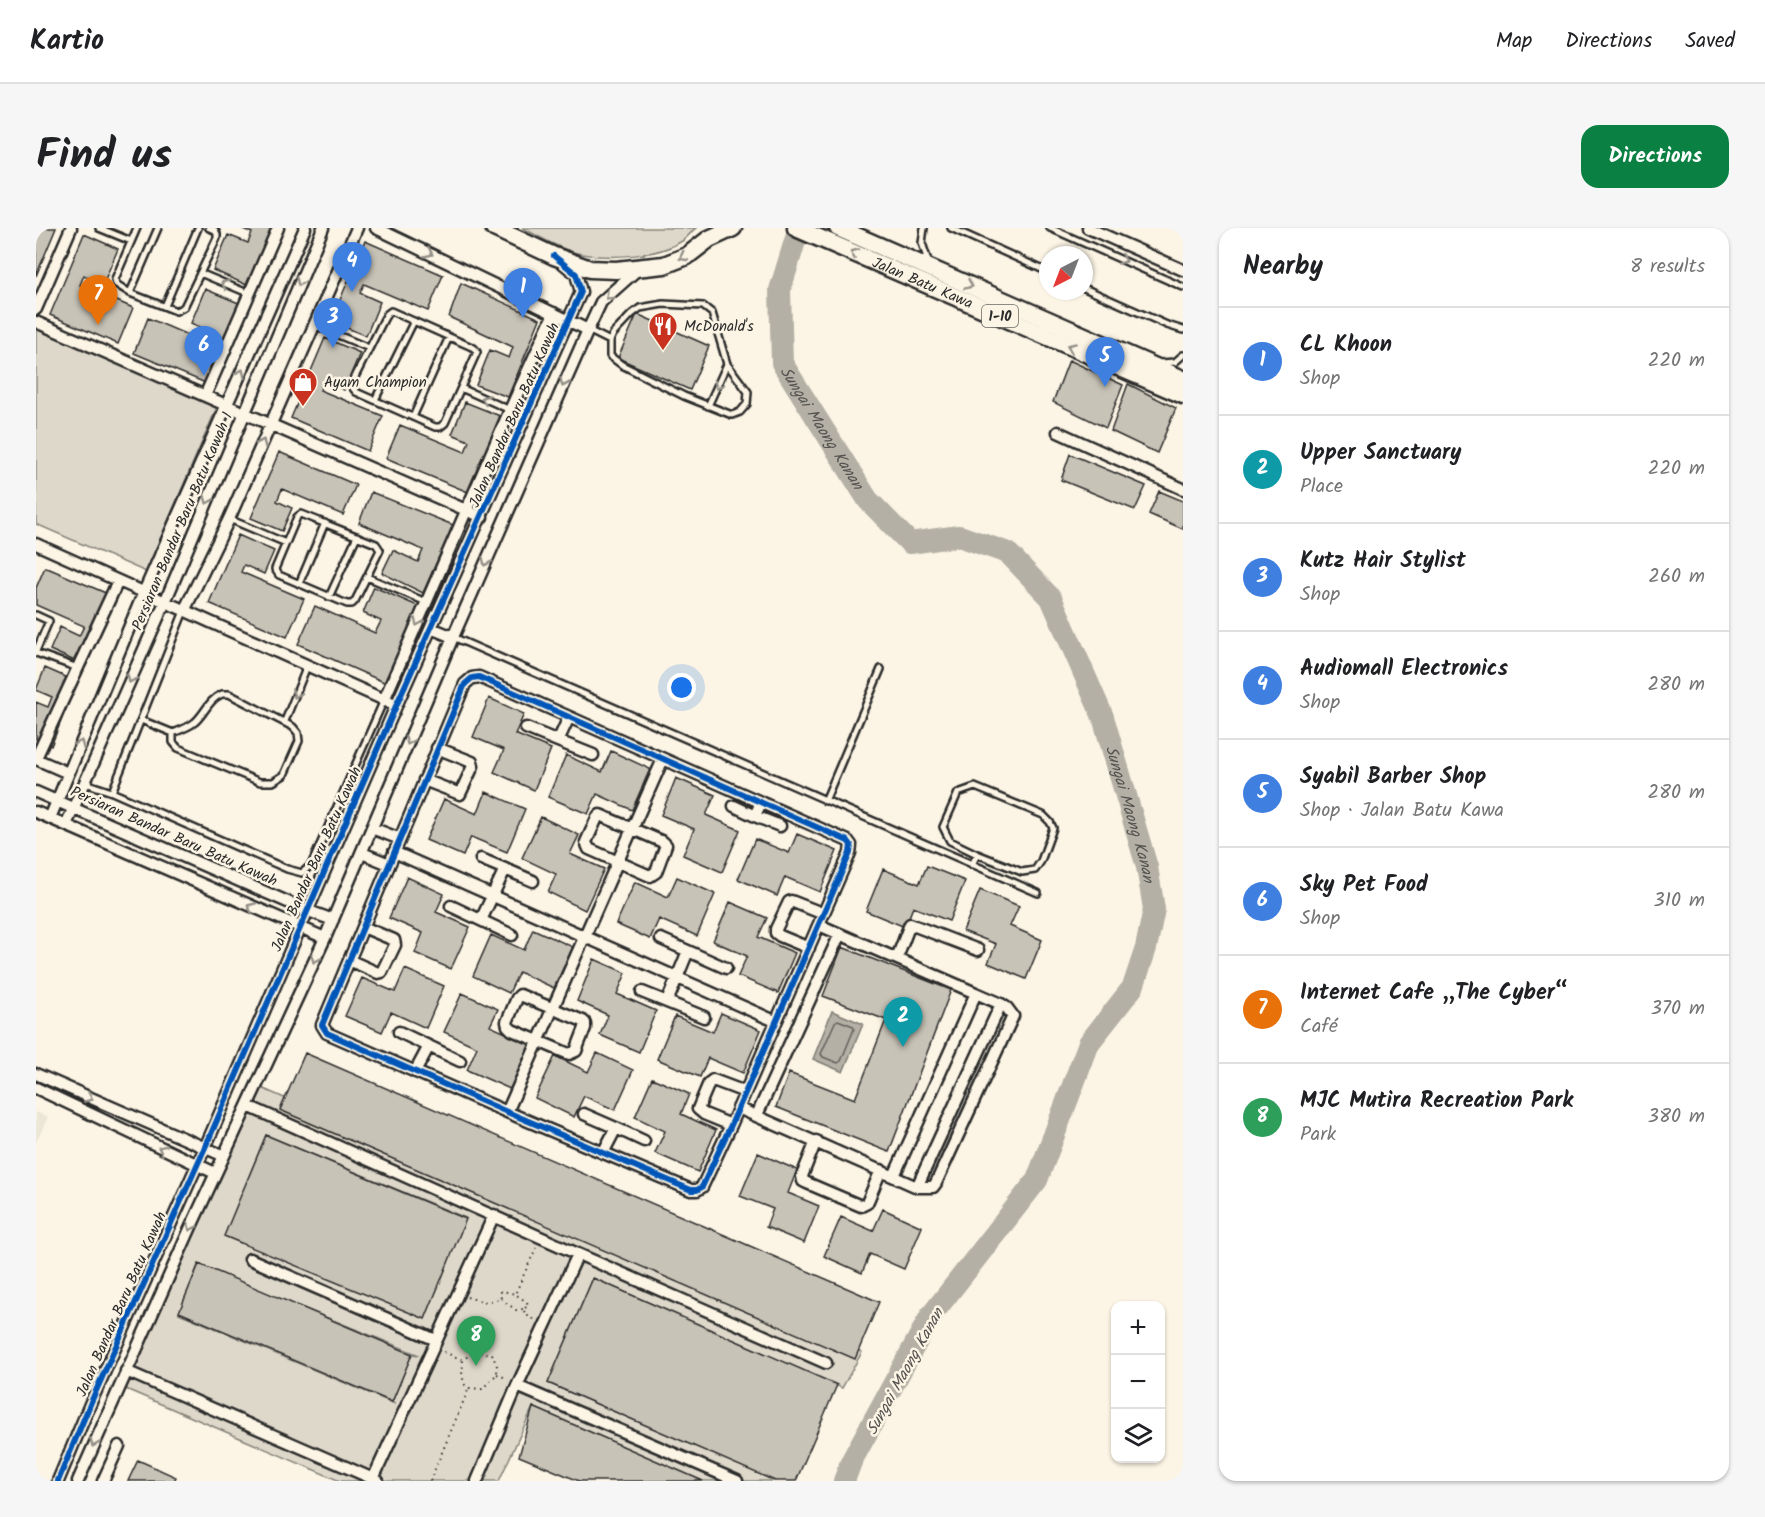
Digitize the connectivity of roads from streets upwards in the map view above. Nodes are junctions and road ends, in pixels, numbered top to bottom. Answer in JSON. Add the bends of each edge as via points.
{"nodes":[{"id":1,"x":71,"y":228,"type":"edge"},
{"id":2,"x":278,"y":228,"type":"edge"},
{"id":3,"x":305,"y":228,"type":"edge"},
{"id":4,"x":323,"y":228,"type":"edge"},
{"id":5,"x":357,"y":228,"type":"edge"},
{"id":6,"x":376,"y":228,"type":"edge"},
{"id":7,"x":494,"y":228,"type":"edge"},
{"id":8,"x":733,"y":228,"type":"edge"},
{"id":9,"x":796,"y":228,"type":"edge"},
{"id":10,"x":838,"y":228,"type":"edge"},
{"id":11,"x":1088,"y":228,"type":"edge"},
{"id":12,"x":712,"y":233,"type":"edge"},
{"id":13,"x":554,"y":255,"type":"junction"},
{"id":14,"x":638,"y":269,"type":"junction"},
{"id":15,"x":1183,"y":270,"type":"edge"},
{"id":16,"x":36,"y":309,"type":"edge"},
{"id":17,"x":554,"y":313,"type":"junction"},
{"id":18,"x":569,"y":320,"type":"junction"},
{"id":19,"x":36,"y":322,"type":"edge"},
{"id":20,"x":588,"y":330,"type":"junction"},
{"id":21,"x":1183,"y":378,"type":"edge"},
{"id":22,"x":1183,"y":395,"type":"edge"},
{"id":23,"x":205,"y":396,"type":"junction"},
{"id":24,"x":227,"y":406,"type":"junction"},
{"id":25,"x":244,"y":413,"type":"junction"},
{"id":26,"x":270,"y":425,"type":"junction"},
{"id":27,"x":1058,"y":432,"type":"dead end"},
{"id":28,"x":1183,"y":489,"type":"edge"},
{"id":29,"x":466,"y":510,"type":"junction"},
{"id":30,"x":482,"y":517,"type":"junction"},
{"id":31,"x":36,"y":544,"type":"edge"},
{"id":32,"x":118,"y":581,"type":"junction"},
{"id":33,"x":144,"y":592,"type":"junction"},
{"id":34,"x":165,"y":602,"type":"junction"},
{"id":35,"x":184,"y":611,"type":"junction"},
{"id":36,"x":431,"y":628,"type":"junction"},
{"id":37,"x":453,"y":637,"type":"junction"},
{"id":38,"x":384,"y":700,"type":"junction"},
{"id":39,"x":396,"y":706,"type":"junction"},
{"id":40,"x":569,"y":717,"type":"junction"},
{"id":41,"x":526,"y":728,"type":"dead end"},
{"id":42,"x":558,"y":741,"type":"junction"},
{"id":43,"x":437,"y":748,"type":"junction"},
{"id":44,"x":592,"y":755,"type":"dead end"},
{"id":45,"x":36,"y":758,"type":"edge"},
{"id":46,"x":663,"y":759,"type":"junction"},
{"id":47,"x":68,"y":772,"type":"junction"},
{"id":48,"x":424,"y":780,"type":"junction"},
{"id":49,"x":36,"y":792,"type":"edge"},
{"id":50,"x":57,"y":801,"type":"junction"},
{"id":51,"x":761,"y":802,"type":"junction"},
{"id":52,"x":734,"y":806,"type":"dead end"},
{"id":53,"x":74,"y":808,"type":"junction"},
{"id":54,"x":36,"y":812,"type":"edge"},
{"id":55,"x":755,"y":816,"type":"junction"},
{"id":56,"x":50,"y":818,"type":"junction"},
{"id":57,"x":66,"y":825,"type":"junction"},
{"id":58,"x":780,"y":826,"type":"dead end"},
{"id":59,"x":372,"y":828,"type":"junction"},
{"id":60,"x":632,"y":828,"type":"junction"},
{"id":61,"x":400,"y":839,"type":"junction"},
{"id":62,"x":394,"y":852,"type":"junction"},
{"id":63,"x":362,"y":853,"type":"junction"},
{"id":64,"x":481,"y":859,"type":"dead end"},
{"id":65,"x":617,"y":862,"type":"junction"},
{"id":66,"x":389,"y":864,"type":"junction"},
{"id":67,"x":505,"y":869,"type":"junction"},
{"id":68,"x":533,"y":880,"type":"dead end"},
{"id":69,"x":493,"y":895,"type":"junction"},
{"id":70,"x":451,"y":906,"type":"dead end"},
{"id":71,"x":306,"y":910,"type":"junction"},
{"id":72,"x":824,"y":914,"type":"junction"},
{"id":73,"x":333,"y":920,"type":"junction"},
{"id":74,"x":481,"y":920,"type":"junction"},
{"id":75,"x":819,"y":925,"type":"junction"},
{"id":76,"x":363,"y":927,"type":"junction"},
{"id":77,"x":299,"y":928,"type":"junction"},
{"id":78,"x":840,"y":934,"type":"junction"},
{"id":79,"x":512,"y":935,"type":"dead end"},
{"id":80,"x":585,"y":935,"type":"junction"},
{"id":81,"x":325,"y":938,"type":"junction"},
{"id":82,"x":661,"y":939,"type":"dead end"},
{"id":83,"x":809,"y":948,"type":"junction"},
{"id":84,"x":978,"y":950,"type":"dead end"},
{"id":85,"x":688,"y":951,"type":"junction"},
{"id":86,"x":897,"y":958,"type":"junction"},
{"id":87,"x":349,"y":960,"type":"junction"},
{"id":88,"x":726,"y":968,"type":"dead end"},
{"id":89,"x":677,"y":977,"type":"junction"},
{"id":90,"x":642,"y":992,"type":"dead end"},
{"id":91,"x":976,"y":993,"type":"junction"},
{"id":92,"x":667,"y":1002,"type":"junction"},
{"id":93,"x":1001,"y":1004,"type":"junction"},
{"id":94,"x":553,"y":1008,"type":"junction"},
{"id":95,"x":704,"y":1017,"type":"dead end"},
{"id":96,"x":776,"y":1021,"type":"junction"},
{"id":97,"x":399,"y":1032,"type":"dead end"},
{"id":98,"x":538,"y":1041,"type":"junction"},
{"id":99,"x":429,"y":1046,"type":"junction"},
{"id":100,"x":460,"y":1061,"type":"dead end"},
{"id":101,"x":415,"y":1072,"type":"junction"},
{"id":102,"x":36,"y":1074,"type":"edge"},
{"id":103,"x":36,"y":1088,"type":"edge"},
{"id":104,"x":745,"y":1092,"type":"junction"},
{"id":105,"x":248,"y":1106,"type":"junction"},
{"id":106,"x":738,"y":1108,"type":"junction"},
{"id":107,"x":507,"y":1112,"type":"junction"},
{"id":108,"x":584,"y":1114,"type":"dead end"},
{"id":109,"x":757,"y":1115,"type":"junction"},
{"id":110,"x":731,"y":1125,"type":"junction"},
{"id":111,"x":616,"y":1128,"type":"junction"},
{"id":112,"x":644,"y":1141,"type":"dead end"},
{"id":113,"x":816,"y":1142,"type":"junction"},
{"id":114,"x":203,"y":1149,"type":"junction"},
{"id":115,"x":603,"y":1153,"type":"junction"},
{"id":116,"x":224,"y":1156,"type":"junction"},
{"id":117,"x":196,"y":1165,"type":"junction"},
{"id":118,"x":881,"y":1170,"type":"junction"},
{"id":119,"x":216,"y":1173,"type":"junction"},
{"id":120,"x":894,"y":1176,"type":"junction"},
{"id":121,"x":917,"y":1187,"type":"junction"},
{"id":122,"x":494,"y":1215,"type":"junction"},
{"id":123,"x":578,"y":1254,"type":"junction"},
{"id":124,"x":250,"y":1259,"type":"dead end"},
{"id":125,"x":435,"y":1344,"type":"junction"},
{"id":126,"x":826,"y":1363,"type":"dead end"},
{"id":127,"x":126,"y":1371,"type":"junction"},
{"id":128,"x":517,"y":1386,"type":"junction"},
{"id":129,"x":91,"y":1401,"type":"junction"},
{"id":130,"x":109,"y":1410,"type":"junction"},
{"id":131,"x":119,"y":1446,"type":"dead end"},
{"id":132,"x":376,"y":1480,"type":"edge"},
{"id":133,"x":58,"y":1481,"type":"edge"},
{"id":134,"x":78,"y":1481,"type":"edge"},
{"id":135,"x":103,"y":1481,"type":"edge"},
{"id":136,"x":477,"y":1481,"type":"edge"},
{"id":137,"x":737,"y":1481,"type":"edge"}],
"edges":[{"from":1,"to":16,"type":"street"},
{"from":2,"to":23,"type":"street"},
{"from":24,"to":3,"type":"street","name":"Persiaran Bandar Baru Batu Kawah 1","one_way":true},
{"from":4,"to":25,"type":"street","name":"Persiaran Bandar Baru Batu Kawah 1","one_way":true},
{"from":5,"to":26,"type":"street"},
{"from":6,"to":17,"type":"street","one_way":true},
{"from":7,"to":13,"type":"highway"},
{"from":8,"to":12,"type":"highway"},
{"from":22,"to":9,"type":"highway","name":"Jalan Batu Kawa","number":"1-10","one_way":true},
{"from":10,"to":21,"type":"highway","name":"Jalan Batu Kawa","number":"1-10","one_way":true},
{"from":11,"to":15,"type":"street"},
{"from":12,"to":14,"type":"highway","one_way":true,"via":[[687,256]]},
{"from":13,"to":14,"type":"highway","via":[[590,269]]},
{"from":13,"to":18,"type":"street","name":"Jalan Bandar Baru Batu Kawah","via":[[576,274],[581,292]]},
{"from":14,"to":20,"type":"street","name":"Jalan Bandar Baru Batu Kawah","one_way":true,"via":[[601,302]]},
{"from":17,"to":18,"type":"street"},
{"from":17,"to":29,"type":"street"},
{"from":18,"to":20,"type":"street"},
{"from":18,"to":30,"type":"street","name":"Jalan Bandar Baru Batu Kawah"},
{"from":19,"to":23,"type":"street"},
{"from":20,"to":37,"type":"street","name":"Jalan Bandar Baru Batu Kawah","one_way":true},
{"from":23,"to":24,"type":"street"},
{"from":24,"to":25,"type":"street"},
{"from":24,"to":33,"type":"street","name":"Persiaran Bandar Baru Batu Kawah 1"},
{"from":25,"to":26,"type":"street"},
{"from":25,"to":34,"type":"street","name":"Persiaran Bandar Baru Batu Kawah 1","one_way":true},
{"from":26,"to":29,"type":"street"},
{"from":35,"to":26,"type":"street","one_way":true},
{"from":27,"to":28,"type":"street"},
{"from":29,"to":30,"type":"street"},
{"from":29,"to":38,"type":"street","one_way":true},
{"from":30,"to":36,"type":"street","name":"Jalan Bandar Baru Batu Kawah"},
{"from":31,"to":32,"type":"street"},
{"from":32,"to":33,"type":"street"},
{"from":32,"to":45,"type":"street"},
{"from":33,"to":34,"type":"street"},
{"from":47,"to":33,"type":"street","name":"Persiaran Bandar Baru Batu Kawah 1","one_way":true},
{"from":34,"to":35,"type":"street"},
{"from":34,"to":53,"type":"street","name":"Persiaran Bandar Baru Batu Kawah 1","one_way":true},
{"from":35,"to":38,"type":"street"},
{"from":36,"to":37,"type":"street"},
{"from":36,"to":39,"type":"street","name":"Jalan Bandar Baru Batu Kawah"},
{"from":37,"to":59,"type":"street","name":"Jalan Bandar Baru Batu Kawah","one_way":true},
{"from":38,"to":39,"type":"street"},
{"from":39,"to":71,"type":"street","name":"Jalan Bandar Baru Batu Kawah"},
{"from":40,"to":42,"type":"street"},
{"from":40,"to":43,"type":"street","via":[[479,677],[472,678],[465,684]]},
{"from":40,"to":46,"type":"street"},
{"from":41,"to":42,"type":"street"},
{"from":42,"to":44,"type":"street"},
{"from":43,"to":48,"type":"street"},
{"from":43,"to":48,"type":"street","via":[[472,762],[473,766],[460,794]]},
{"from":45,"to":47,"type":"street"},
{"from":46,"to":51,"type":"street"},
{"from":46,"to":60,"type":"street"},
{"from":47,"to":50,"type":"street","name":"Persiaran Bandar Baru Batu Kawah 1"},
{"from":48,"to":61,"type":"street"},
{"from":49,"to":50,"type":"street","name":"Persiaran Bandar Baru Batu Kawah"},
{"from":50,"to":53,"type":"street","name":"Persiaran Bandar Baru Batu Kawah"},
{"from":50,"to":56,"type":"street","name":"Persiaran Bandar Baru Batu Kawah 1"},
{"from":51,"to":55,"type":"street"},
{"from":51,"to":72,"type":"street","via":[[851,845]]},
{"from":52,"to":55,"type":"street"},
{"from":53,"to":57,"type":"street","name":"Persiaran Bandar Baru Batu Kawah 1"},
{"from":53,"to":71,"type":"street","name":"Persiaran Bandar Baru Batu Kawah"},
{"from":54,"to":56,"type":"street"},
{"from":55,"to":58,"type":"street"},
{"from":56,"to":57,"type":"street"},
{"from":77,"to":57,"type":"street","one_way":true},
{"from":59,"to":61,"type":"street"},
{"from":59,"to":63,"type":"street","name":"Jalan Bandar Baru Batu Kawah"},
{"from":60,"to":65,"type":"street"},
{"from":60,"to":65,"type":"street","via":[[600,816],[586,842],[589,849]]},
{"from":60,"to":65,"type":"street","via":[[666,845],[656,872],[650,876]]},
{"from":61,"to":62,"type":"street"},
{"from":62,"to":66,"type":"street"},
{"from":62,"to":69,"type":"street"},
{"from":63,"to":66,"type":"street"},
{"from":63,"to":73,"type":"street","name":"Jalan Bandar Baru Batu Kawah"},
{"from":64,"to":67,"type":"street"},
{"from":65,"to":80,"type":"street"},
{"from":66,"to":76,"type":"street"},
{"from":67,"to":68,"type":"street"},
{"from":67,"to":69,"type":"street"},
{"from":69,"to":74,"type":"street"},
{"from":69,"to":80,"type":"street"},
{"from":70,"to":74,"type":"street"},
{"from":71,"to":73,"type":"street","name":"Persiaran Bandar Baru Batu Kawah"},
{"from":71,"to":77,"type":"street","name":"Jalan Bandar Baru Batu Kawah"},
{"from":72,"to":75,"type":"street"},
{"from":72,"to":83,"type":"street","via":[[791,901],[776,929],[780,936]]},
{"from":73,"to":81,"type":"street","name":"Jalan Bandar Baru Batu Kawah"},
{"from":74,"to":79,"type":"street"},
{"from":75,"to":78,"type":"street"},
{"from":75,"to":83,"type":"street"},
{"from":76,"to":87,"type":"street"},
{"from":76,"to":87,"type":"street","via":[[394,940],[395,945],[382,972]]},
{"from":77,"to":81,"type":"street"},
{"from":77,"to":114,"type":"street","name":"Jalan Bandar Baru Batu Kawah"},
{"from":78,"to":86,"type":"street"},
{"from":78,"to":109,"type":"street"},
{"from":80,"to":89,"type":"street"},
{"from":80,"to":94,"type":"street"},
{"from":81,"to":105,"type":"street","name":"Jalan Bandar Baru Batu Kawah","one_way":true},
{"from":82,"to":85,"type":"street"},
{"from":83,"to":96,"type":"street"},
{"from":84,"to":86,"type":"street","via":[[910,924]]},
{"from":85,"to":88,"type":"street"},
{"from":85,"to":89,"type":"street"},
{"from":86,"to":91,"type":"street"},
{"from":87,"to":101,"type":"street","via":[[322,1025],[324,1030]]},
{"from":89,"to":92,"type":"street"},
{"from":89,"to":96,"type":"street"},
{"from":90,"to":92,"type":"street"},
{"from":91,"to":93,"type":"street"},
{"from":91,"to":120,"type":"street"},
{"from":92,"to":95,"type":"street"},
{"from":93,"to":121,"type":"street"},
{"from":93,"to":121,"type":"street","via":[[1013,1016],[936,1184]]},
{"from":94,"to":98,"type":"street"},
{"from":94,"to":98,"type":"street","via":[[520,995],[517,998],[508,1026]]},
{"from":94,"to":98,"type":"street","via":[[585,1023],[576,1051],[569,1054]]},
{"from":96,"to":104,"type":"street"},
{"from":97,"to":99,"type":"street"},
{"from":98,"to":107,"type":"street"},
{"from":99,"to":100,"type":"street"},
{"from":99,"to":101,"type":"street"},
{"from":101,"to":107,"type":"street"},
{"from":102,"to":114,"type":"street","one_way":true},
{"from":117,"to":103,"type":"street","one_way":true},
{"from":104,"to":106,"type":"street"},
{"from":104,"to":110,"type":"street","via":[[712,1080],[705,1091],[698,1109]]},
{"from":105,"to":116,"type":"street","name":"Jalan Bandar Baru Batu Kawah"},
{"from":105,"to":122,"type":"street"},
{"from":106,"to":109,"type":"street"},
{"from":106,"to":110,"type":"street"},
{"from":107,"to":115,"type":"street"},
{"from":108,"to":111,"type":"street"},
{"from":109,"to":113,"type":"street"},
{"from":110,"to":115,"type":"street","via":[[702,1187],[697,1190]]},
{"from":111,"to":112,"type":"street"},
{"from":111,"to":115,"type":"street"},
{"from":113,"to":118,"type":"street"},
{"from":113,"to":118,"type":"street","via":[[802,1176],[807,1183],[861,1206],[867,1203]]},
{"from":114,"to":116,"type":"street"},
{"from":114,"to":117,"type":"street","name":"Jalan Bandar Baru Batu Kawah"},
{"from":116,"to":119,"type":"street","name":"Jalan Bandar Baru Batu Kawah"},
{"from":117,"to":119,"type":"street"},
{"from":117,"to":129,"type":"street","name":"Jalan Bandar Baru Batu Kawah"},
{"from":118,"to":120,"type":"street"},
{"from":119,"to":127,"type":"street","name":"Jalan Bandar Baru Batu Kawah","one_way":true},
{"from":120,"to":121,"type":"street"},
{"from":122,"to":123,"type":"street"},
{"from":122,"to":125,"type":"street"},
{"from":123,"to":126,"type":"street"},
{"from":123,"to":128,"type":"street"},
{"from":124,"to":125,"type":"street"},
{"from":125,"to":132,"type":"street"},
{"from":127,"to":130,"type":"street","name":"Jalan Bandar Baru Batu Kawah"},
{"from":127,"to":132,"type":"street"},
{"from":128,"to":136,"type":"street"},
{"from":128,"to":137,"type":"street"},
{"from":129,"to":130,"type":"street"},
{"from":129,"to":133,"type":"street","name":"Jalan Bandar Baru Batu Kawah"},
{"from":130,"to":134,"type":"street","name":"Jalan Bandar Baru Batu Kawah","one_way":true},
{"from":131,"to":135,"type":"street"}]}
